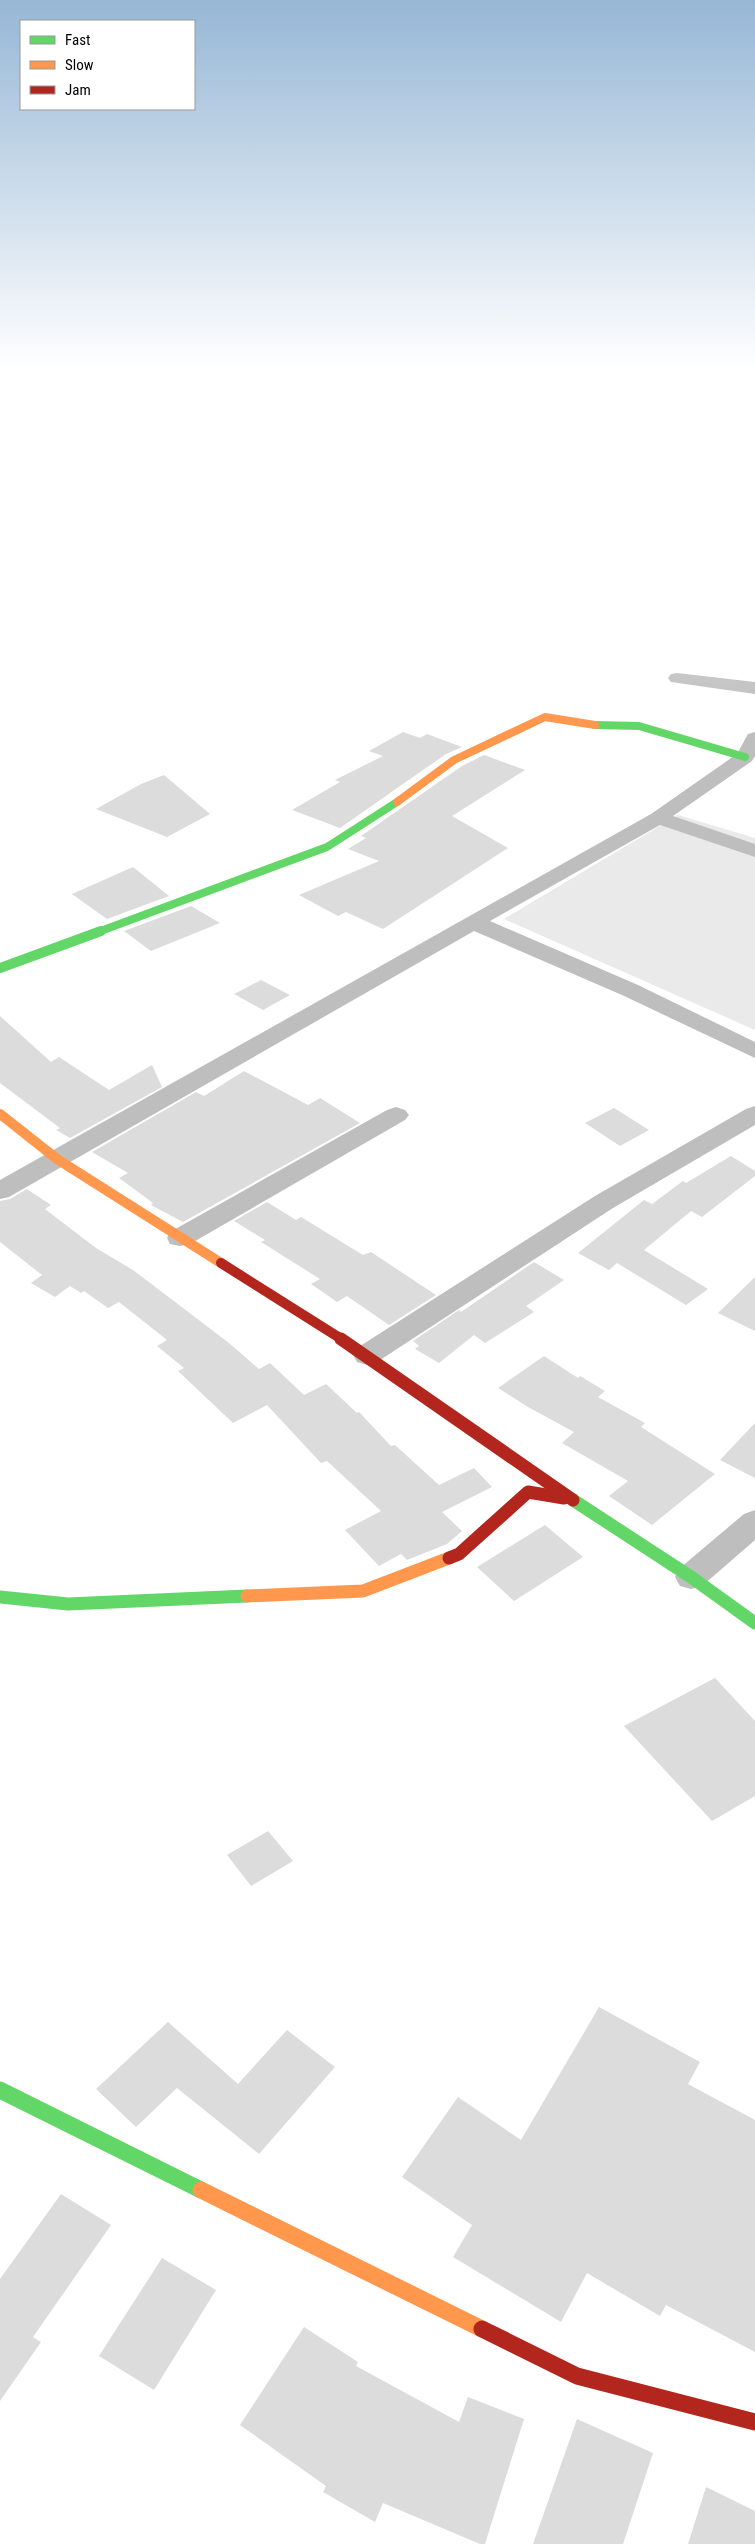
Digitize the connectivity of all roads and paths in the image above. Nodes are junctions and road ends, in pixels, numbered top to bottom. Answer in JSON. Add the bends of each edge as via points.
{"nodes":[{"id":1,"x":677,"y":678,"type":"dead end"},
{"id":2,"x":755,"y":688,"type":"edge"},
{"id":3,"x":750,"y":747,"type":"edge"},
{"id":4,"x":658,"y":818,"type":"junction"},
{"id":5,"x":755,"y":851,"type":"edge"},
{"id":6,"x":473,"y":922,"type":"junction"},
{"id":7,"x":0,"y":968,"type":"edge"},
{"id":8,"x":755,"y":1051,"type":"edge"},
{"id":9,"x":0,"y":1114,"type":"edge"},
{"id":10,"x":755,"y":1114,"type":"edge"},
{"id":11,"x":396,"y":1116,"type":"dead end"},
{"id":12,"x":57,"y":1159,"type":"junction"},
{"id":13,"x":0,"y":1191,"type":"edge"},
{"id":14,"x":180,"y":1238,"type":"junction"},
{"id":15,"x":367,"y":1355,"type":"junction"},
{"id":16,"x":572,"y":1499,"type":"junction"},
{"id":17,"x":755,"y":1522,"type":"edge"},
{"id":18,"x":691,"y":1577,"type":"junction"},
{"id":19,"x":0,"y":1597,"type":"edge"},
{"id":20,"x":755,"y":1623,"type":"edge"},
{"id":21,"x":0,"y":2090,"type":"edge"},
{"id":22,"x":755,"y":2422,"type":"edge"}],
"edges":[{"from":1,"to":2,"type":"street"},
{"from":3,"to":4,"type":"street"},
{"from":3,"to":7,"type":"street","via":[[639,726],[586,725],[545,717],[454,760],[327,847]]},
{"from":4,"to":5,"type":"street"},
{"from":4,"to":6,"type":"street"},
{"from":6,"to":8,"type":"street","via":[[630,990]]},
{"from":6,"to":12,"type":"street"},
{"from":9,"to":12,"type":"street"},
{"from":10,"to":15,"type":"street","via":[[604,1202]]},
{"from":11,"to":14,"type":"street"},
{"from":12,"to":13,"type":"street"},
{"from":12,"to":14,"type":"street"},
{"from":14,"to":15,"type":"street"},
{"from":15,"to":16,"type":"street"},
{"from":16,"to":18,"type":"street"},
{"from":16,"to":19,"type":"street","via":[[528,1492],[460,1554],[363,1591],[68,1604]]},
{"from":17,"to":18,"type":"street"},
{"from":18,"to":20,"type":"street"},
{"from":21,"to":22,"type":"street","via":[[577,2376]]}]}
